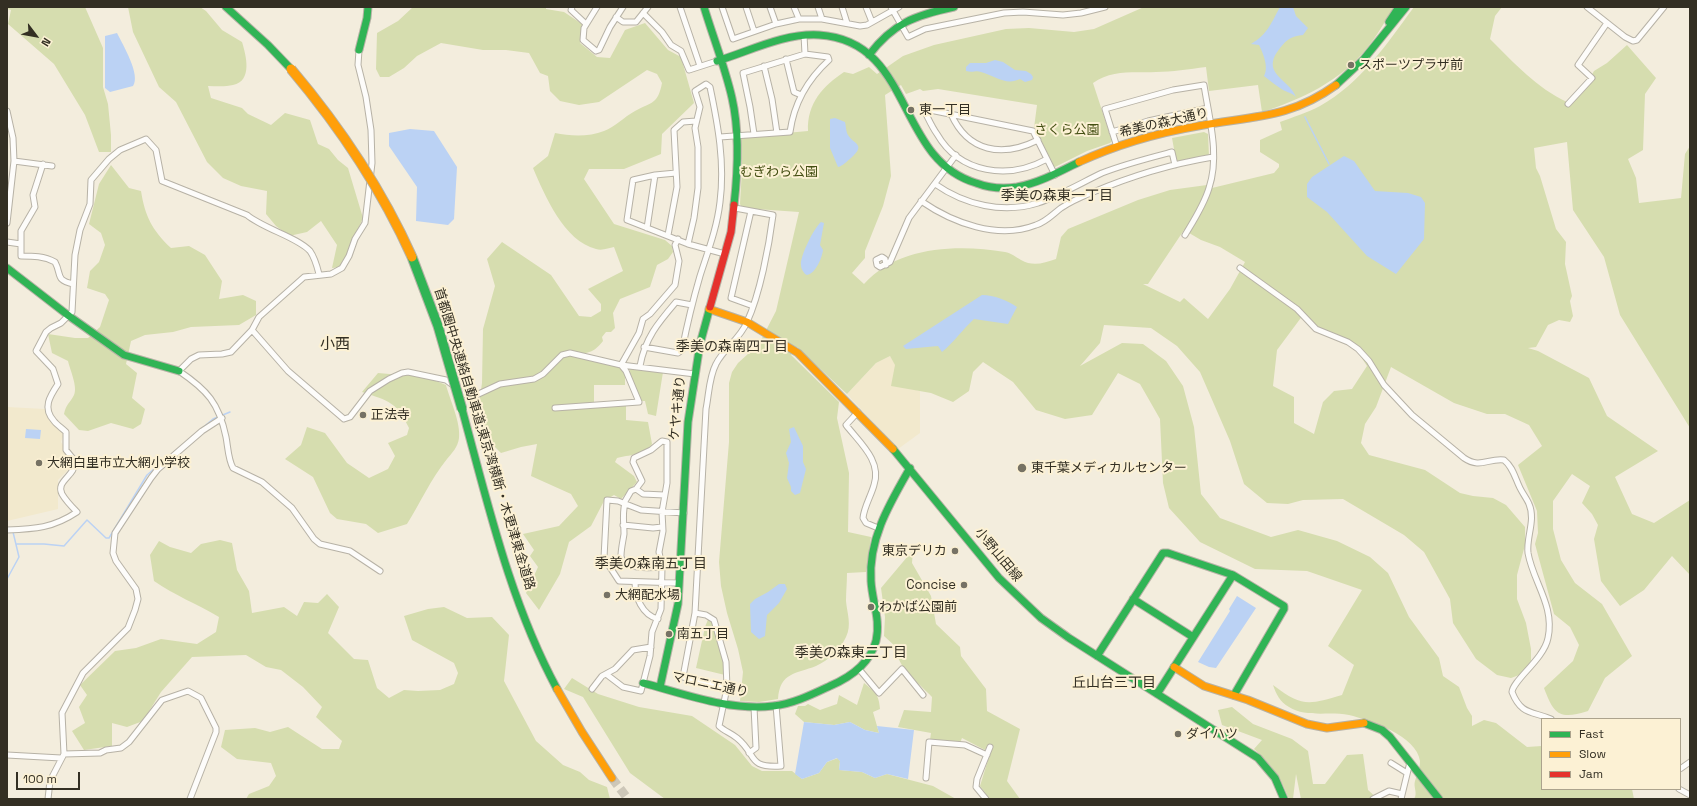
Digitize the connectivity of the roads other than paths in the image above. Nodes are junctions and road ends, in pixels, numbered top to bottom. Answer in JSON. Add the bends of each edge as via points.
{"nodes":[{"id":1,"x":226,"y":7,"type":"edge"},
{"id":2,"x":368,"y":7,"type":"edge"},
{"id":3,"x":572,"y":7,"type":"edge"},
{"id":4,"x":597,"y":7,"type":"edge"},
{"id":5,"x":623,"y":7,"type":"edge"},
{"id":6,"x":648,"y":7,"type":"edge"},
{"id":7,"x":680,"y":7,"type":"edge"},
{"id":8,"x":699,"y":7,"type":"edge"},
{"id":9,"x":704,"y":7,"type":"edge"},
{"id":10,"x":722,"y":7,"type":"edge"},
{"id":11,"x":746,"y":7,"type":"edge"},
{"id":12,"x":770,"y":7,"type":"edge"},
{"id":13,"x":794,"y":7,"type":"edge"},
{"id":14,"x":818,"y":7,"type":"edge"},
{"id":15,"x":842,"y":7,"type":"edge"},
{"id":16,"x":866,"y":7,"type":"edge"},
{"id":17,"x":899,"y":7,"type":"edge"},
{"id":18,"x":954,"y":7,"type":"edge"},
{"id":19,"x":1070,"y":7,"type":"edge"},
{"id":20,"x":1105,"y":7,"type":"edge"},
{"id":21,"x":1399,"y":7,"type":"edge"},
{"id":22,"x":1406,"y":7,"type":"edge"},
{"id":23,"x":1588,"y":7,"type":"edge"},
{"id":24,"x":1664,"y":7,"type":"edge"},
{"id":25,"x":891,"y":9,"type":"edge"},
{"id":26,"x":643,"y":13,"type":"junction"},
{"id":27,"x":1071,"y":14,"type":"junction"},
{"id":28,"x":616,"y":17,"type":"junction"},
{"id":29,"x":799,"y":19,"type":"junction"},
{"id":30,"x":822,"y":19,"type":"junction"},
{"id":31,"x":872,"y":22,"type":"junction"},
{"id":32,"x":847,"y":23,"type":"junction"},
{"id":33,"x":1607,"y":23,"type":"junction"},
{"id":34,"x":586,"y":24,"type":"junction"},
{"id":35,"x":776,"y":24,"type":"junction"},
{"id":36,"x":900,"y":24,"type":"junction"},
{"id":37,"x":754,"y":31,"type":"junction"},
{"id":38,"x":804,"y":35,"type":"junction"},
{"id":39,"x":359,"y":50,"type":"joint"},
{"id":40,"x":805,"y":54,"type":"junction"},
{"id":41,"x":868,"y":55,"type":"junction"},
{"id":42,"x":786,"y":59,"type":"junction"},
{"id":43,"x":1365,"y":59,"type":"junction"},
{"id":44,"x":719,"y":60,"type":"junction"},
{"id":45,"x":700,"y":66,"type":"junction"},
{"id":46,"x":764,"y":66,"type":"junction"},
{"id":47,"x":801,"y":95,"type":"junction"},
{"id":48,"x":1568,"y":104,"type":"dead end"},
{"id":49,"x":1208,"y":108,"type":"junction"},
{"id":50,"x":7,"y":111,"type":"edge"},
{"id":51,"x":951,"y":114,"type":"junction"},
{"id":52,"x":696,"y":122,"type":"junction"},
{"id":53,"x":1210,"y":124,"type":"junction"},
{"id":54,"x":1112,"y":132,"type":"junction"},
{"id":55,"x":777,"y":133,"type":"junction"},
{"id":56,"x":754,"y":134,"type":"junction"},
{"id":57,"x":736,"y":136,"type":"junction"},
{"id":58,"x":720,"y":137,"type":"junction"},
{"id":59,"x":1038,"y":140,"type":"junction"},
{"id":60,"x":1117,"y":147,"type":"junction"},
{"id":61,"x":956,"y":155,"type":"junction"},
{"id":62,"x":1214,"y":157,"type":"junction"},
{"id":63,"x":1047,"y":160,"type":"junction"},
{"id":64,"x":14,"y":161,"type":"junction"},
{"id":65,"x":43,"y":164,"type":"junction"},
{"id":66,"x":1175,"y":165,"type":"junction"},
{"id":67,"x":52,"y":166,"type":"dead end"},
{"id":68,"x":946,"y":169,"type":"junction"},
{"id":69,"x":676,"y":173,"type":"junction"},
{"id":70,"x":654,"y":175,"type":"junction"},
{"id":71,"x":1055,"y":175,"type":"junction"},
{"id":72,"x":934,"y":184,"type":"junction"},
{"id":73,"x":921,"y":201,"type":"junction"},
{"id":74,"x":735,"y":208,"type":"junction"},
{"id":75,"x":751,"y":211,"type":"junction"},
{"id":76,"x":7,"y":223,"type":"edge"},
{"id":77,"x":647,"y":228,"type":"junction"},
{"id":78,"x":668,"y":235,"type":"junction"},
{"id":79,"x":1185,"y":235,"type":"dead end"},
{"id":80,"x":678,"y":239,"type":"junction"},
{"id":81,"x":7,"y":242,"type":"edge"},
{"id":82,"x":21,"y":244,"type":"junction"},
{"id":83,"x":688,"y":244,"type":"junction"},
{"id":84,"x":709,"y":250,"type":"junction"},
{"id":85,"x":725,"y":254,"type":"junction"},
{"id":86,"x":887,"y":262,"type":"dead end"},
{"id":87,"x":7,"y":268,"type":"edge"},
{"id":88,"x":1240,"y":268,"type":"dead end"},
{"id":89,"x":319,"y":274,"type":"junction"},
{"id":90,"x":73,"y":284,"type":"junction"},
{"id":91,"x":692,"y":305,"type":"junction"},
{"id":92,"x":753,"y":306,"type":"junction"},
{"id":93,"x":709,"y":309,"type":"junction"},
{"id":94,"x":69,"y":316,"type":"junction"},
{"id":95,"x":747,"y":322,"type":"junction"},
{"id":96,"x":252,"y":330,"type":"junction"},
{"id":97,"x":644,"y":347,"type":"junction"},
{"id":98,"x":621,"y":365,"type":"junction"},
{"id":99,"x":640,"y":366,"type":"junction"},
{"id":100,"x":179,"y":371,"type":"junction"},
{"id":101,"x":694,"y":374,"type":"junction"},
{"id":102,"x":555,"y":408,"type":"dead end"},
{"id":103,"x":858,"y":412,"type":"junction"},
{"id":104,"x":222,"y":418,"type":"junction"},
{"id":105,"x":910,"y":468,"type":"junction"},
{"id":106,"x":636,"y":489,"type":"junction"},
{"id":107,"x":664,"y":495,"type":"junction"},
{"id":108,"x":625,"y":503,"type":"junction"},
{"id":109,"x":662,"y":512,"type":"junction"},
{"id":110,"x":684,"y":513,"type":"junction"},
{"id":111,"x":623,"y":525,"type":"junction"},
{"id":112,"x":662,"y":527,"type":"junction"},
{"id":113,"x":878,"y":528,"type":"junction"},
{"id":114,"x":7,"y":530,"type":"edge"},
{"id":115,"x":662,"y":568,"type":"junction"},
{"id":116,"x":380,"y":571,"type":"dead end"},
{"id":117,"x":1233,"y":575,"type":"junction"},
{"id":118,"x":635,"y":582,"type":"junction"},
{"id":119,"x":661,"y":583,"type":"junction"},
{"id":120,"x":679,"y":584,"type":"junction"},
{"id":121,"x":1133,"y":599,"type":"junction"},
{"id":122,"x":695,"y":613,"type":"junction"},
{"id":123,"x":658,"y":619,"type":"junction"},
{"id":124,"x":1193,"y":637,"type":"junction"},
{"id":125,"x":651,"y":647,"type":"junction"},
{"id":126,"x":1097,"y":656,"type":"junction"},
{"id":127,"x":1174,"y":667,"type":"junction"},
{"id":128,"x":859,"y":669,"type":"junction"},
{"id":129,"x":606,"y":674,"type":"junction"},
{"id":130,"x":643,"y":683,"type":"junction"},
{"id":131,"x":660,"y":687,"type":"junction"},
{"id":132,"x":727,"y":688,"type":"junction"},
{"id":133,"x":592,"y":690,"type":"dead end"},
{"id":134,"x":1157,"y":694,"type":"junction"},
{"id":135,"x":923,"y":695,"type":"dead end"},
{"id":136,"x":1234,"y":695,"type":"junction"},
{"id":137,"x":724,"y":704,"type":"junction"},
{"id":138,"x":776,"y":705,"type":"junction"},
{"id":139,"x":754,"y":707,"type":"junction"},
{"id":140,"x":1548,"y":718,"type":"edge"},
{"id":141,"x":990,"y":747,"type":"dead end"},
{"id":142,"x":749,"y":753,"type":"junction"},
{"id":143,"x":7,"y":755,"type":"edge"},
{"id":144,"x":986,"y":755,"type":"junction"},
{"id":145,"x":62,"y":756,"type":"junction"},
{"id":146,"x":1410,"y":762,"type":"junction"},
{"id":147,"x":1690,"y":762,"type":"edge"},
{"id":148,"x":1391,"y":763,"type":"dead end"},
{"id":149,"x":1681,"y":768,"type":"edge"},
{"id":150,"x":1407,"y":773,"type":"junction"},
{"id":151,"x":612,"y":778,"type":"tunnel mouth"},
{"id":152,"x":926,"y":778,"type":"dead end"},
{"id":153,"x":1681,"y":790,"type":"edge"},
{"id":154,"x":1690,"y":795,"type":"edge"},
{"id":155,"x":1401,"y":797,"type":"edge"},
{"id":156,"x":48,"y":799,"type":"edge"},
{"id":157,"x":190,"y":799,"type":"edge"},
{"id":158,"x":986,"y":799,"type":"edge"},
{"id":159,"x":1284,"y":799,"type":"edge"},
{"id":160,"x":1373,"y":799,"type":"edge"},
{"id":161,"x":1439,"y":799,"type":"edge"}],
"edges":[{"from":1,"to":151,"type":"main road","name":"首都圏中央連絡自動車道;東京湾横断・木更津東金道路","bridge":true,"via":[[263,40],[324,108],[374,181],[399,228],[429,298],[494,523],[527,621],[581,733]]},
{"from":2,"to":39,"type":"main road","via":[[368,21]]},
{"from":3,"to":34,"type":"street","via":[[571,10]]},
{"from":4,"to":34,"type":"street"},
{"from":5,"to":28,"type":"street"},
{"from":6,"to":26,"type":"street"},
{"from":7,"to":45,"type":"street"},
{"from":8,"to":44,"type":"main road"},
{"from":9,"to":44,"type":"main road"},
{"from":10,"to":37,"type":"street","via":[[733,39]]},
{"from":11,"to":37,"type":"street"},
{"from":12,"to":35,"type":"street"},
{"from":13,"to":29,"type":"street"},
{"from":14,"to":30,"type":"street"},
{"from":15,"to":32,"type":"street"},
{"from":16,"to":31,"type":"street"},
{"from":17,"to":25,"type":"street"},
{"from":18,"to":36,"type":"main road","via":[[920,14]]},
{"from":19,"to":27,"type":"street"},
{"from":20,"to":27,"type":"street"},
{"from":21,"to":43,"type":"main road"},
{"from":22,"to":43,"type":"main road"},
{"from":23,"to":33,"type":"street"},
{"from":24,"to":33,"type":"street","via":[[1637,40],[1625,37]]},
{"from":25,"to":31,"type":"street"},
{"from":25,"to":36,"type":"street"},
{"from":26,"to":28,"type":"street","via":[[636,22],[624,22]]},
{"from":26,"to":45,"type":"street","via":[[671,45],[681,51],[689,70]]},
{"from":27,"to":36,"type":"street","via":[[1004,13],[925,29],[908,37]]},
{"from":28,"to":34,"type":"street","via":[[599,50],[596,51],[583,40]]},
{"from":29,"to":30,"type":"street"},
{"from":29,"to":35,"type":"street"},
{"from":30,"to":32,"type":"street"},
{"from":31,"to":32,"type":"street","via":[[860,26]]},
{"from":33,"to":48,"type":"street","via":[[1578,65],[1592,78]]},
{"from":35,"to":37,"type":"street"},
{"from":36,"to":41,"type":"main road","via":[[877,42]]},
{"from":38,"to":40,"type":"street"},
{"from":38,"to":41,"type":"main road","name":"希美の森大通り","via":[[838,39]]},
{"from":38,"to":44,"type":"main road","name":"希美の森大通り"},
{"from":39,"to":89,"type":"street","via":[[358,65],[371,130],[372,163],[365,223],[342,268],[331,274]]},
{"from":40,"to":42,"type":"street"},
{"from":40,"to":47,"type":"street","via":[[828,57],[829,60],[811,78]]},
{"from":41,"to":68,"type":"main road","name":"希美の森大通り","via":[[891,78],[923,143]]},
{"from":42,"to":46,"type":"street"},
{"from":42,"to":47,"type":"street","via":[[794,92]]},
{"from":43,"to":53,"type":"main road","name":"希美の森大通り","via":[[1327,91],[1290,111],[1267,117]]},
{"from":44,"to":45,"type":"street"},
{"from":44,"to":57,"type":"main road","name":"ケヤキ通り","via":[[732,98]]},
{"from":46,"to":55,"type":"street"},
{"from":46,"to":56,"type":"street","via":[[743,73]]},
{"from":47,"to":55,"type":"street","via":[[790,132]]},
{"from":49,"to":53,"type":"street"},
{"from":49,"to":54,"type":"street"},
{"from":49,"to":54,"type":"street","via":[[1204,85],[1166,91],[1105,109]]},
{"from":50,"to":64,"type":"street","via":[[13,138]]},
{"from":51,"to":59,"type":"street","via":[[1033,131]]},
{"from":51,"to":59,"type":"street","via":[[960,131],[986,148],[1016,149]]},
{"from":51,"to":61,"type":"street","via":[[930,110],[925,112],[937,135]]},
{"from":52,"to":58,"type":"street","via":[[700,107],[694,91],[706,84],[710,87]]},
{"from":52,"to":69,"type":"street","via":[[683,122],[674,130]]},
{"from":52,"to":83,"type":"street","via":[[698,188]]},
{"from":53,"to":60,"type":"main road","name":"希美の森大通り","via":[[1177,130]]},
{"from":53,"to":62,"type":"street"},
{"from":54,"to":60,"type":"street"},
{"from":55,"to":56,"type":"street"},
{"from":56,"to":57,"type":"street"},
{"from":57,"to":58,"type":"street"},
{"from":57,"to":74,"type":"main road","name":"ケヤキ通り","via":[[738,178]]},
{"from":58,"to":84,"type":"street","via":[[720,202]]},
{"from":59,"to":63,"type":"street"},
{"from":60,"to":71,"type":"main road","name":"希美の森大通り"},
{"from":61,"to":63,"type":"street","via":[[985,170],[1003,172],[1023,170]]},
{"from":61,"to":68,"type":"street"},
{"from":62,"to":66,"type":"street"},
{"from":62,"to":79,"type":"street","via":[[1209,188]]},
{"from":63,"to":71,"type":"street"},
{"from":64,"to":65,"type":"street"},
{"from":64,"to":76,"type":"street"},
{"from":65,"to":67,"type":"street"},
{"from":65,"to":82,"type":"street","via":[[33,195],[36,207],[21,231]]},
{"from":66,"to":72,"type":"street","via":[[1172,152],[1148,158],[1104,172],[1039,202],[1013,208],[995,208],[969,202]]},
{"from":66,"to":73,"type":"street","via":[[1150,171],[1091,193],[1037,225],[1023,229],[996,230],[970,226],[945,216]]},
{"from":68,"to":71,"type":"main road","name":"希美の森大通り","via":[[980,185],[1008,189],[1026,186]]},
{"from":68,"to":72,"type":"street"},
{"from":69,"to":70,"type":"street"},
{"from":69,"to":78,"type":"street","via":[[677,187]]},
{"from":70,"to":77,"type":"street"},
{"from":70,"to":77,"type":"street","via":[[633,180],[626,218],[629,222]]},
{"from":72,"to":73,"type":"street"},
{"from":73,"to":86,"type":"street"},
{"from":74,"to":75,"type":"street"},
{"from":74,"to":85,"type":"main road","name":"ケヤキ通り"},
{"from":75,"to":92,"type":"street","via":[[731,298]]},
{"from":75,"to":92,"type":"street","via":[[773,215]]},
{"from":77,"to":78,"type":"street"},
{"from":78,"to":80,"type":"street"},
{"from":80,"to":83,"type":"street"},
{"from":80,"to":98,"type":"street","via":[[675,245],[679,261],[675,285],[643,319],[639,333]]},
{"from":81,"to":82,"type":"street"},
{"from":82,"to":90,"type":"street","via":[[21,256],[50,259],[55,262],[60,279]]},
{"from":83,"to":84,"type":"street"},
{"from":84,"to":85,"type":"street"},
{"from":84,"to":91,"type":"street"},
{"from":85,"to":93,"type":"main road","name":"ケヤキ通り"},
{"from":87,"to":94,"type":"main road"},
{"from":88,"to":140,"type":"street","via":[[1297,309],[1316,328],[1358,349],[1369,361],[1384,386],[1412,415],[1472,464],[1504,460],[1510,464],[1532,512],[1528,551],[1549,618],[1546,646],[1537,660],[1516,682],[1512,692],[1520,707]]},
{"from":89,"to":90,"type":"street","via":[[315,258],[304,246],[247,215],[162,181],[156,150],[146,139],[120,150],[91,180],[90,204],[80,230]]},
{"from":89,"to":96,"type":"street","via":[[304,277],[264,312]]},
{"from":90,"to":94,"type":"street","via":[[72,312]]},
{"from":91,"to":97,"type":"street","via":[[676,302],[657,324]]},
{"from":91,"to":97,"type":"street","via":[[682,350],[678,353]]},
{"from":92,"to":95,"type":"street"},
{"from":93,"to":95,"type":"main road","name":"小野山田線"},
{"from":93,"to":101,"type":"main road","name":"ケヤキ通り"},
{"from":94,"to":100,"type":"main road","via":[[124,355]]},
{"from":94,"to":114,"type":"street","via":[[46,332],[36,351],[53,369],[58,384],[48,398],[49,412],[66,432],[66,450],[75,461],[74,470],[62,483],[61,489],[62,494],[77,512],[63,522],[51,526]]},
{"from":95,"to":103,"type":"main road","name":"小野山田線","via":[[798,353]]},
{"from":95,"to":122,"type":"street","via":[[740,336],[716,364],[711,380],[706,409]]},
{"from":96,"to":98,"type":"street","via":[[288,371],[344,419],[350,417],[370,391],[402,373],[446,380],[470,398],[500,384],[534,379],[543,374],[562,355],[570,353]]},
{"from":96,"to":100,"type":"street","via":[[231,352],[199,355]]},
{"from":97,"to":99,"type":"street"},
{"from":98,"to":99,"type":"street"},
{"from":98,"to":102,"type":"street","via":[[639,402]]},
{"from":99,"to":101,"type":"street"},
{"from":100,"to":104,"type":"street","via":[[209,396]]},
{"from":101,"to":110,"type":"main road","name":"ケヤキ通り","via":[[688,422]]},
{"from":103,"to":105,"type":"main road","name":"小野山田線"},
{"from":103,"to":113,"type":"street","via":[[846,425],[870,456],[876,469],[875,483],[863,518],[866,523]]},
{"from":104,"to":116,"type":"street","via":[[232,468],[262,482],[292,508],[320,544],[350,551]]},
{"from":104,"to":145,"type":"street","via":[[202,431],[158,469],[115,533],[113,553],[136,589],[138,599],[128,628],[83,672],[62,713]]},
{"from":105,"to":113,"type":"main road","name":"マロニエ通り"},
{"from":105,"to":126,"type":"main road","name":"小野山田線","via":[[1014,594],[1041,618]]},
{"from":106,"to":107,"type":"street","via":[[643,494]]},
{"from":106,"to":107,"type":"street","via":[[642,481],[633,462],[634,458],[665,441],[668,444],[667,483]]},
{"from":106,"to":108,"type":"street","via":[[631,491]]},
{"from":107,"to":109,"type":"street"},
{"from":108,"to":109,"type":"street","via":[[641,510]]},
{"from":108,"to":111,"type":"street"},
{"from":108,"to":118,"type":"street","via":[[607,500],[604,558],[619,581]]},
{"from":109,"to":110,"type":"street"},
{"from":109,"to":112,"type":"street"},
{"from":110,"to":120,"type":"main road","name":"ケヤキ通り"},
{"from":111,"to":112,"type":"street"},
{"from":111,"to":115,"type":"street","via":[[623,561],[632,567]]},
{"from":112,"to":115,"type":"street","via":[[659,552]]},
{"from":113,"to":128,"type":"main road","name":"マロニエ通り","via":[[871,574],[877,631],[873,649]]},
{"from":115,"to":119,"type":"street"},
{"from":117,"to":121,"type":"main road","via":[[1163,553]]},
{"from":117,"to":124,"type":"main road"},
{"from":117,"to":136,"type":"main road","via":[[1284,606]]},
{"from":118,"to":119,"type":"street"},
{"from":118,"to":123,"type":"street","via":[[636,594],[644,611]]},
{"from":119,"to":120,"type":"street"},
{"from":119,"to":123,"type":"street","via":[[661,609]]},
{"from":120,"to":131,"type":"main road","name":"ケヤキ通り","via":[[675,621]]},
{"from":121,"to":124,"type":"main road"},
{"from":121,"to":126,"type":"main road"},
{"from":122,"to":132,"type":"street","via":[[706,614],[714,620],[726,662]]},
{"from":122,"to":132,"type":"street","via":[[682,677]]},
{"from":123,"to":125,"type":"street","via":[[652,632]]},
{"from":124,"to":127,"type":"main road"},
{"from":125,"to":129,"type":"street","via":[[633,650],[615,669]]},
{"from":125,"to":130,"type":"street"},
{"from":126,"to":134,"type":"main road","name":"小野山田線"},
{"from":127,"to":134,"type":"main road"},
{"from":127,"to":136,"type":"main road","via":[[1204,686]]},
{"from":128,"to":135,"type":"street","via":[[879,693],[902,669]]},
{"from":128,"to":138,"type":"main road","name":"マロニエ通り","via":[[844,680],[791,702]]},
{"from":129,"to":130,"type":"street","via":[[623,687],[641,691]]},
{"from":129,"to":133,"type":"street"},
{"from":130,"to":131,"type":"main road","name":"マロニエ通り"},
{"from":131,"to":137,"type":"main road","name":"マロニエ通り"},
{"from":132,"to":137,"type":"street"},
{"from":134,"to":159,"type":"main road","name":"小野山田線","via":[[1258,758],[1275,778]]},
{"from":136,"to":146,"type":"main road","via":[[1318,727],[1338,728],[1363,723],[1382,730]]},
{"from":137,"to":139,"type":"main road","name":"マロニエ通り"},
{"from":137,"to":142,"type":"street","via":[[719,726],[737,738]]},
{"from":138,"to":139,"type":"main road","name":"マロニエ通り"},
{"from":138,"to":142,"type":"street","via":[[781,766],[762,767]]},
{"from":139,"to":142,"type":"street","via":[[756,748]]},
{"from":141,"to":144,"type":"street"},
{"from":143,"to":145,"type":"street"},
{"from":144,"to":152,"type":"street","via":[[965,745],[929,742]]},
{"from":144,"to":158,"type":"street","via":[[976,787]]},
{"from":145,"to":156,"type":"street","via":[[50,781]]},
{"from":145,"to":157,"type":"street","via":[[100,753],[121,748],[129,742],[162,700],[188,691],[195,693],[201,698],[216,732]]},
{"from":146,"to":150,"type":"street"},
{"from":146,"to":161,"type":"main road"},
{"from":147,"to":149,"type":"street"},
{"from":148,"to":150,"type":"street"},
{"from":150,"to":155,"type":"street"},
{"from":153,"to":154,"type":"street"},
{"from":155,"to":160,"type":"street","via":[[1389,791]]}]}
